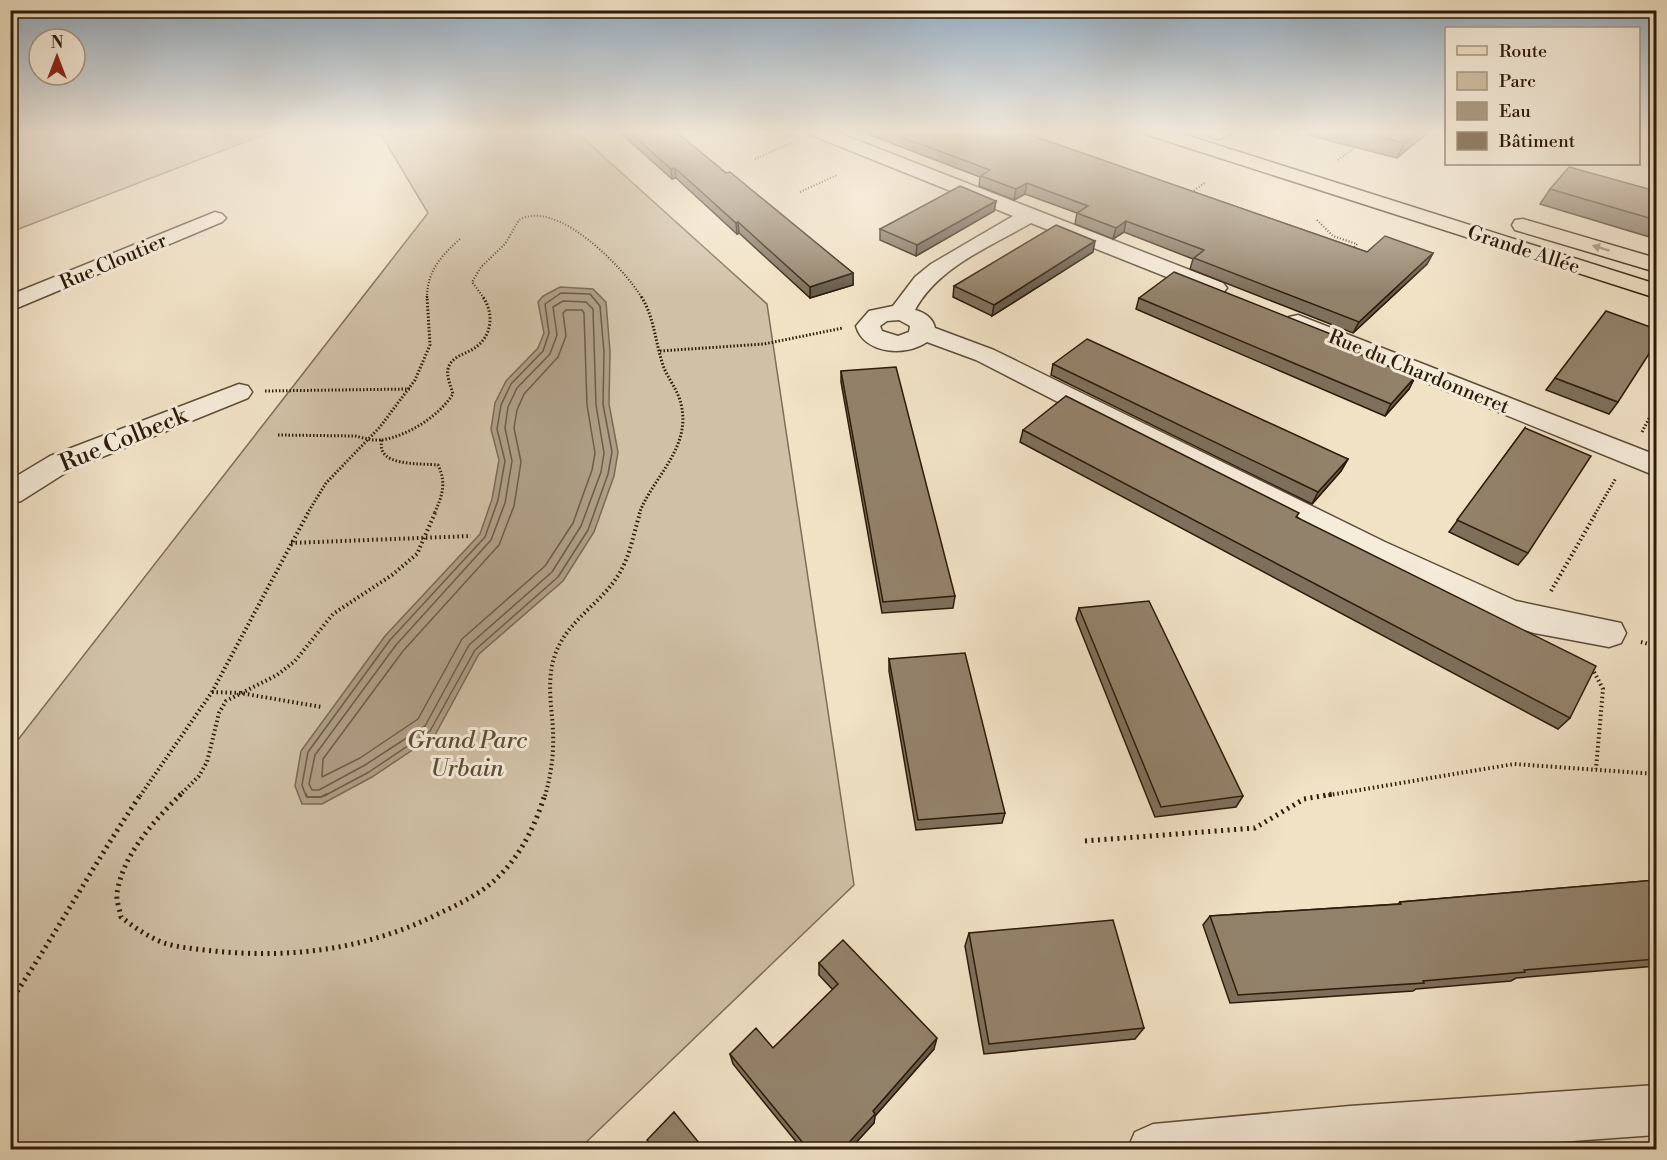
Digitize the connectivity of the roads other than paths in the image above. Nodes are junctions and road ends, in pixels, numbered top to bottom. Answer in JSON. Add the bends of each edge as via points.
{"nodes":[{"id":1,"x":951,"y":184,"type":"edge"},
{"id":2,"x":1321,"y":184,"type":"edge"},
{"id":3,"x":1030,"y":215,"type":"junction"},
{"id":4,"x":215,"y":218,"type":"dead end"},
{"id":5,"x":1505,"y":219,"type":"dead end"},
{"id":6,"x":1656,"y":265,"type":"edge"},
{"id":7,"x":1656,"y":291,"type":"edge"},
{"id":8,"x":1234,"y":296,"type":"edge"},
{"id":9,"x":10,"y":304,"type":"edge"},
{"id":10,"x":1277,"y":314,"type":"edge"},
{"id":11,"x":239,"y":392,"type":"road end"},
{"id":12,"x":1656,"y":466,"type":"edge"},
{"id":13,"x":10,"y":494,"type":"edge"},
{"id":14,"x":1609,"y":633,"type":"dead end"},
{"id":15,"x":1656,"y":1110,"type":"edge"},
{"id":16,"x":1153,"y":1149,"type":"edge"}],
"edges":[{"from":1,"to":3,"type":"street"},
{"from":2,"to":7,"type":"main road","name":"Grande Allée"},
{"from":3,"to":8,"type":"street"},
{"from":3,"to":14,"type":"street","via":[[930,274],[909,296],[912,322],[1506,611]]},
{"from":4,"to":9,"type":"street","name":"Rue Cloutier"},
{"from":6,"to":5,"type":"main road","name":"Grande Allée","one_way":true},
{"from":10,"to":12,"type":"street","name":"Rue du Chardonneret"},
{"from":11,"to":13,"type":"street","name":"Rue Colbeck","via":[[60,463]]},
{"from":15,"to":16,"type":"street"}]}
